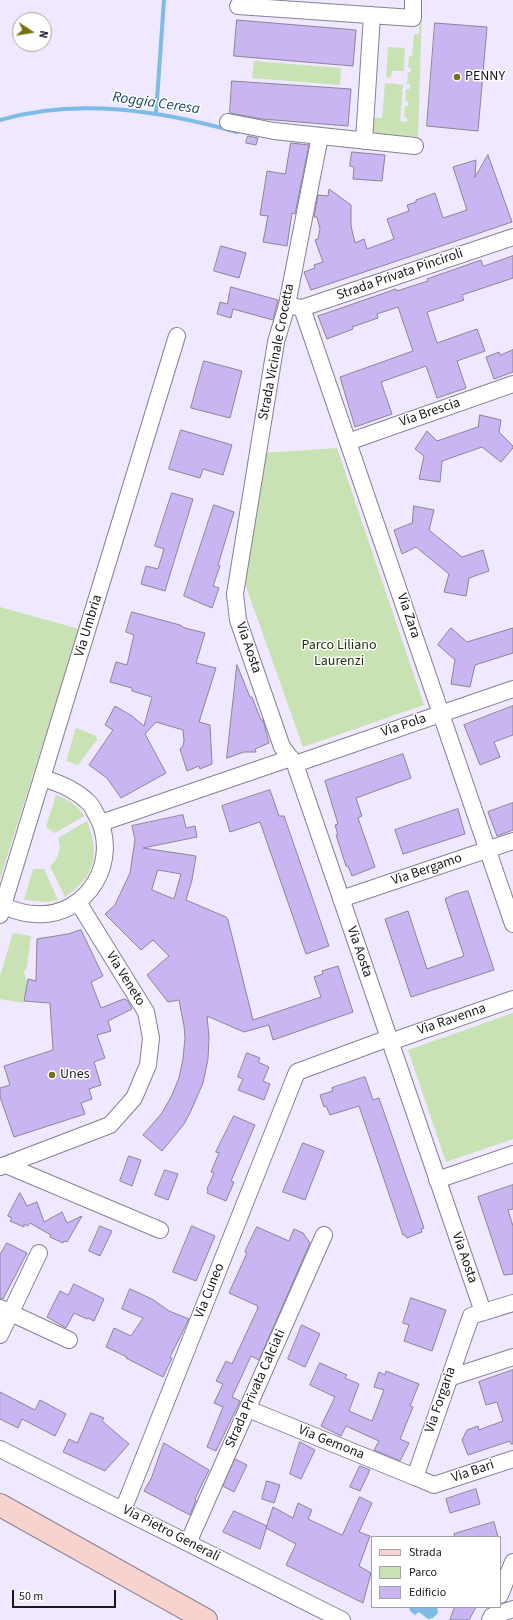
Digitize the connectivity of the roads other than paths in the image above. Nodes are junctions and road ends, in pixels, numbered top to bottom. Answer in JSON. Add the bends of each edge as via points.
{"nodes":[{"id":1,"x":413,"y":0,"type":"edge"},
{"id":2,"x":238,"y":6,"type":"dead end"},
{"id":3,"x":372,"y":16,"type":"junction"},
{"id":4,"x":228,"y":122,"type":"dead end"},
{"id":5,"x":320,"y":136,"type":"junction"},
{"id":6,"x":364,"y":140,"type":"junction"},
{"id":7,"x":415,"y":146,"type":"dead end"},
{"id":8,"x":513,"y":237,"type":"edge"},
{"id":9,"x":294,"y":307,"type":"junction"},
{"id":10,"x":177,"y":336,"type":"dead end"},
{"id":11,"x":513,"y":384,"type":"edge"},
{"id":12,"x":348,"y":442,"type":"junction"},
{"id":13,"x":236,"y":594,"type":"joint"},
{"id":14,"x":513,"y":689,"type":"edge"},
{"id":15,"x":441,"y":713,"type":"junction"},
{"id":16,"x":293,"y":761,"type":"junction"},
{"id":17,"x":42,"y":778,"type":"junction"},
{"id":18,"x":101,"y":823,"type":"junction"},
{"id":19,"x":513,"y":841,"type":"edge"},
{"id":20,"x":487,"y":849,"type":"junction"},
{"id":21,"x":341,"y":899,"type":"junction"},
{"id":22,"x":78,"y":902,"type":"junction"},
{"id":23,"x":1,"y":911,"type":"edge"},
{"id":24,"x":513,"y":924,"type":"edge"},
{"id":25,"x":513,"y":999,"type":"edge"},
{"id":26,"x":389,"y":1040,"type":"junction"},
{"id":27,"x":297,"y":1072,"type":"joint"},
{"id":28,"x":513,"y":1154,"type":"edge"},
{"id":29,"x":3,"y":1166,"type":"edge"},
{"id":30,"x":437,"y":1180,"type":"junction"},
{"id":31,"x":160,"y":1230,"type":"dead end"},
{"id":32,"x":324,"y":1235,"type":"dead end"},
{"id":33,"x":39,"y":1253,"type":"dead end"},
{"id":34,"x":513,"y":1302,"type":"edge"},
{"id":35,"x":5,"y":1310,"type":"edge"},
{"id":36,"x":483,"y":1312,"type":"junction"},
{"id":37,"x":0,"y":1335,"type":"edge"},
{"id":38,"x":69,"y":1340,"type":"dead end"},
{"id":39,"x":513,"y":1358,"type":"edge"},
{"id":40,"x":449,"y":1378,"type":"junction"},
{"id":41,"x":248,"y":1409,"type":"junction"},
{"id":42,"x":0,"y":1449,"type":"edge"},
{"id":43,"x":513,"y":1458,"type":"edge"},
{"id":44,"x":415,"y":1477,"type":"junction"},
{"id":45,"x":0,"y":1505,"type":"edge"},
{"id":46,"x":123,"y":1510,"type":"junction"},
{"id":47,"x":0,"y":1521,"type":"edge"},
{"id":48,"x":188,"y":1543,"type":"junction"},
{"id":49,"x":513,"y":1562,"type":"edge"},
{"id":50,"x":501,"y":1592,"type":"edge"},
{"id":51,"x":513,"y":1609,"type":"edge"},
{"id":52,"x":492,"y":1614,"type":"edge"},
{"id":53,"x":181,"y":1620,"type":"edge"},
{"id":54,"x":206,"y":1620,"type":"edge"},
{"id":55,"x":342,"y":1620,"type":"edge"}],
"edges":[{"from":1,"to":3,"type":"street","via":[[413,18]]},
{"from":2,"to":3,"type":"street"},
{"from":3,"to":6,"type":"street"},
{"from":4,"to":5,"type":"street"},
{"from":5,"to":6,"type":"street"},
{"from":5,"to":9,"type":"street","name":"Strada Vicinale Crocetta"},
{"from":6,"to":7,"type":"street"},
{"from":8,"to":9,"type":"street","name":"Strada Privata Pinciroli"},
{"from":9,"to":12,"type":"street","name":"Via Zara"},
{"from":9,"to":13,"type":"street","name":"Strada Vicinale Crocetta","via":[[276,342]]},
{"from":10,"to":17,"type":"street","name":"Via Umbria"},
{"from":11,"to":12,"type":"street","name":"Via Brescia"},
{"from":12,"to":15,"type":"street","name":"Via Zara"},
{"from":13,"to":16,"type":"street","name":"Via Aosta","via":[[238,620],[282,747]]},
{"from":14,"to":15,"type":"street","name":"Via Pola"},
{"from":15,"to":16,"type":"street","name":"Via Pola"},
{"from":15,"to":20,"type":"street","name":"Via Zara"},
{"from":16,"to":18,"type":"street","name":"Via Pola"},
{"from":16,"to":21,"type":"street","name":"Via Aosta"},
{"from":17,"to":18,"type":"street","via":[[74,790],[90,804]]},
{"from":17,"to":23,"type":"street","name":"Via Umbria"},
{"from":18,"to":22,"type":"street","via":[[106,845],[103,867],[93,886]]},
{"from":19,"to":20,"type":"street","name":"Via Bergamo"},
{"from":20,"to":21,"type":"street","name":"Via Bergamo"},
{"from":20,"to":24,"type":"street","name":"Via Zara"},
{"from":21,"to":26,"type":"street","name":"Via Aosta"},
{"from":22,"to":23,"type":"street","via":[[58,912],[36,914]]},
{"from":22,"to":29,"type":"street","name":"Via Veneto","via":[[146,1012],[151,1038],[148,1065],[134,1098],[110,1125]]},
{"from":25,"to":26,"type":"street","name":"Via Ravenna"},
{"from":26,"to":27,"type":"street","name":"Via Ravenna"},
{"from":26,"to":30,"type":"street","name":"Via Aosta"},
{"from":27,"to":46,"type":"street","name":"Via Cuneo"},
{"from":28,"to":30,"type":"street"},
{"from":29,"to":31,"type":"street"},
{"from":30,"to":36,"type":"street","name":"Via Aosta"},
{"from":32,"to":41,"type":"street","name":"Strada Privata Calciati"},
{"from":33,"to":35,"type":"street"},
{"from":34,"to":36,"type":"street"},
{"from":35,"to":37,"type":"street"},
{"from":35,"to":38,"type":"street"},
{"from":36,"to":40,"type":"street","name":"Via Forgaria","via":[[471,1316]]},
{"from":39,"to":40,"type":"street"},
{"from":40,"to":44,"type":"street","name":"Via Forgaria"},
{"from":41,"to":44,"type":"street","name":"Via Gemona"},
{"from":41,"to":48,"type":"street","name":"Strada Privata Calciati"},
{"from":42,"to":46,"type":"street","name":"Via Pietro Generali"},
{"from":43,"to":44,"type":"street","name":"Via Bari","via":[[434,1485]]},
{"from":45,"to":54,"type":"street"},
{"from":46,"to":48,"type":"street","name":"Via Pietro Generali"},
{"from":47,"to":53,"type":"street"},
{"from":48,"to":55,"type":"street","name":"Via Pietro Generali"},
{"from":49,"to":50,"type":"street"},
{"from":51,"to":52,"type":"street"}]}
